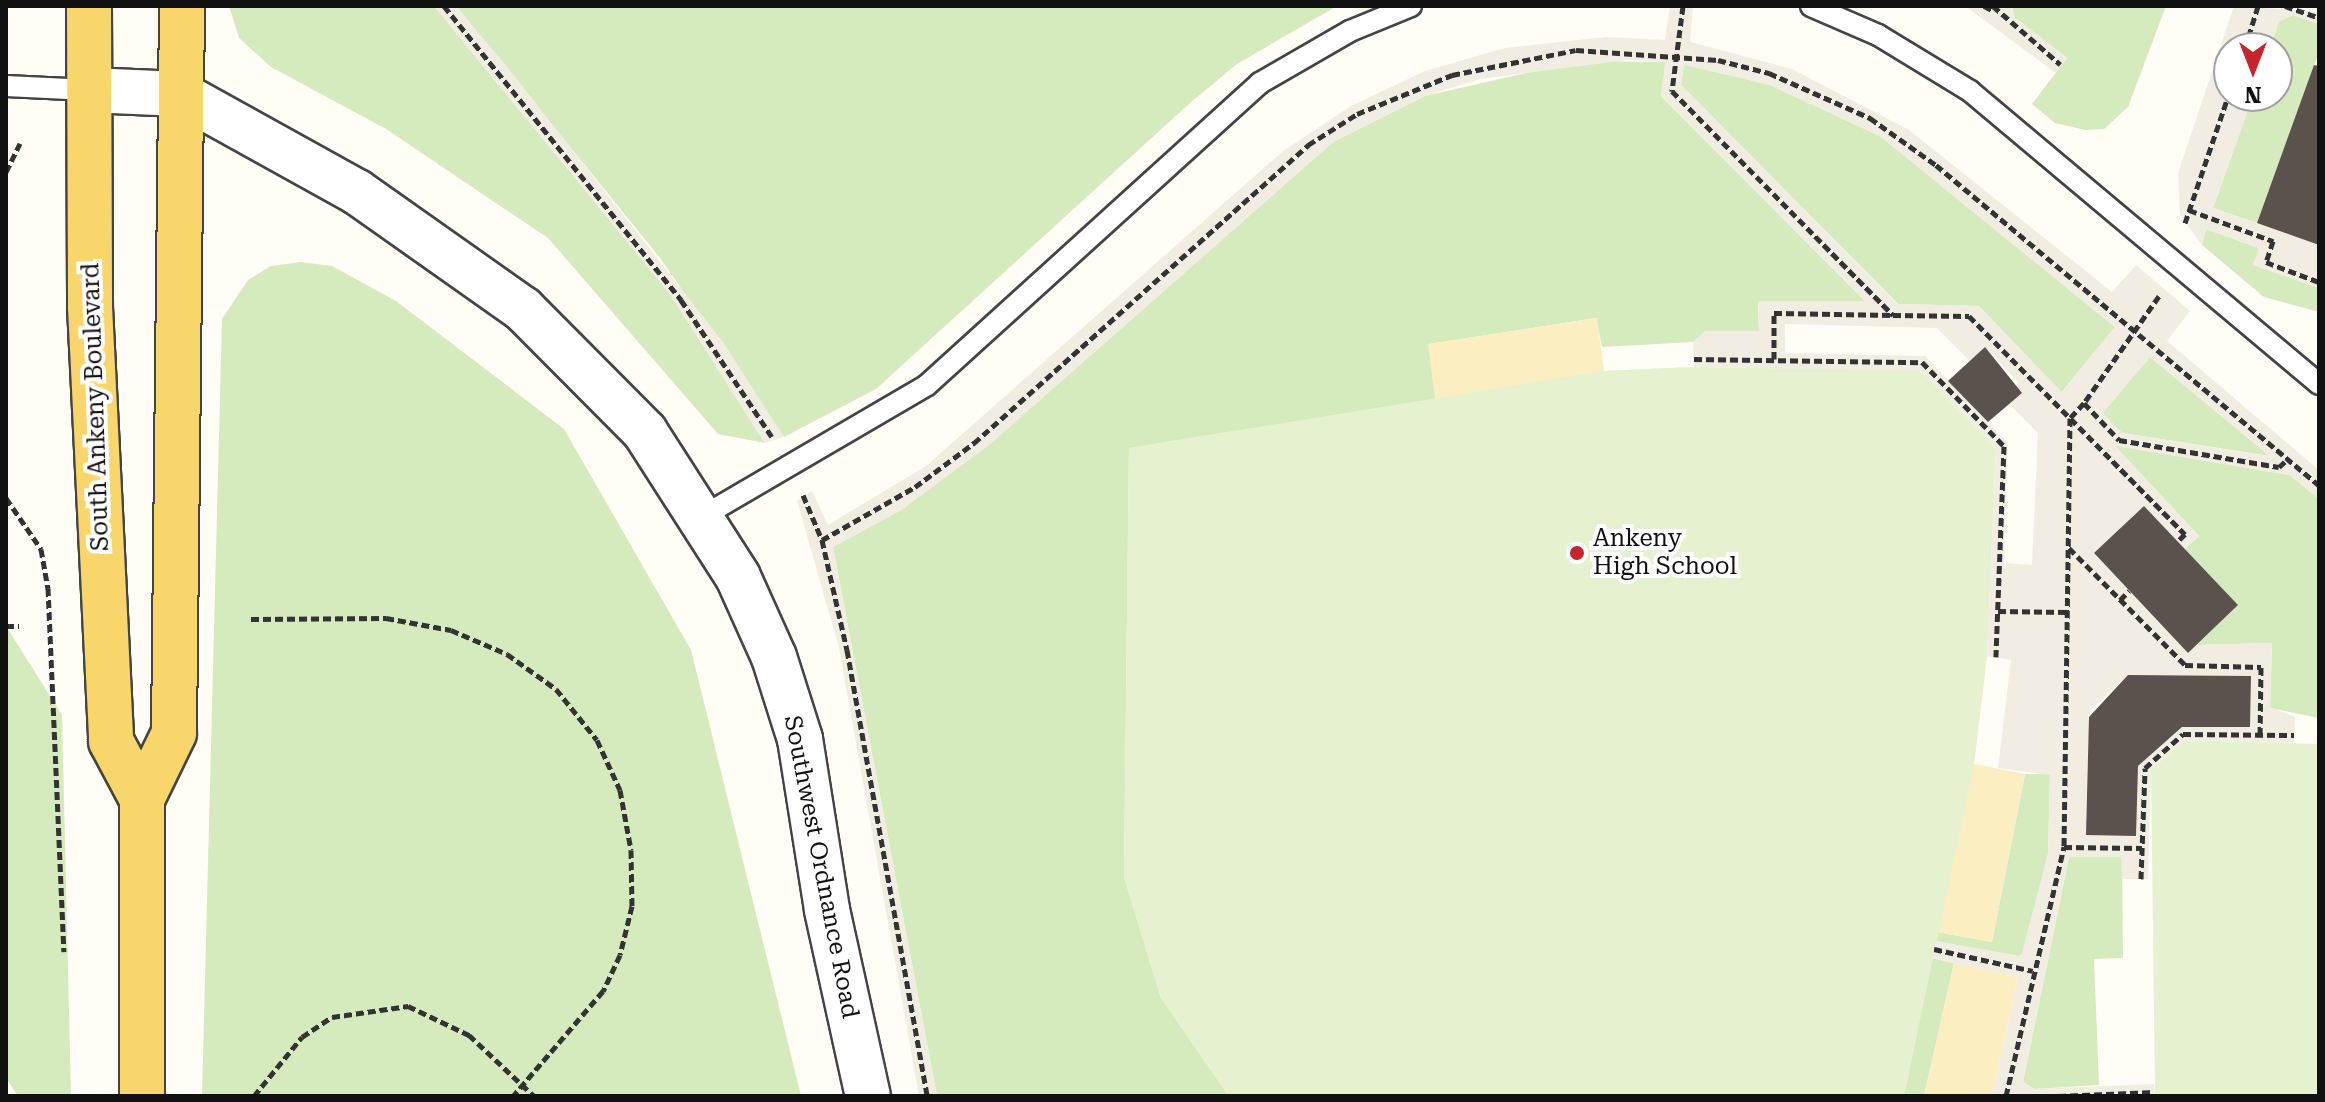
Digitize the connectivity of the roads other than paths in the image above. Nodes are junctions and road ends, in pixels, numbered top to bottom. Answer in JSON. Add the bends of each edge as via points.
{"nodes":[{"id":1,"x":89,"y":6,"type":"edge"},
{"id":2,"x":182,"y":6,"type":"edge"},
{"id":3,"x":1411,"y":6,"type":"edge"},
{"id":4,"x":1811,"y":6,"type":"edge"},
{"id":5,"x":6,"y":86,"type":"edge"},
{"id":6,"x":89,"y":90,"type":"junction"},
{"id":7,"x":180,"y":94,"type":"junction"},
{"id":8,"x":2319,"y":384,"type":"edge"},
{"id":9,"x":703,"y":516,"type":"junction"},
{"id":10,"x":142,"y":799,"type":"junction"},
{"id":11,"x":142,"y":1096,"type":"edge"},
{"id":12,"x":868,"y":1096,"type":"edge"}],
"edges":[{"from":1,"to":6,"type":"main road","name":"South Ankeny Boulevard"},
{"from":2,"to":7,"type":"main road","name":"South Ankeny Boulevard"},
{"from":3,"to":9,"type":"lane","via":[[1350,31],[1260,83],[927,385]]},
{"from":4,"to":8,"type":"lane","via":[[1878,35],[1970,91]]},
{"from":5,"to":6,"type":"lane"},
{"from":6,"to":7,"type":"street","name":"Southwest Ordnance Road"},
{"from":6,"to":10,"type":"main road","name":"South Ankeny Boulevard","via":[[90,307],[111,741]]},
{"from":7,"to":9,"type":"street","name":"Southwest Ordnance Road","via":[[357,192],[523,309],[645,432]]},
{"from":7,"to":10,"type":"main road","name":"South Ankeny Boulevard","via":[[174,733]]},
{"from":9,"to":12,"type":"street","name":"Southwest Ordnance Road","via":[[774,657],[800,739],[827,910]]},
{"from":10,"to":11,"type":"main road","name":"South Ankeny Boulevard"}]}
